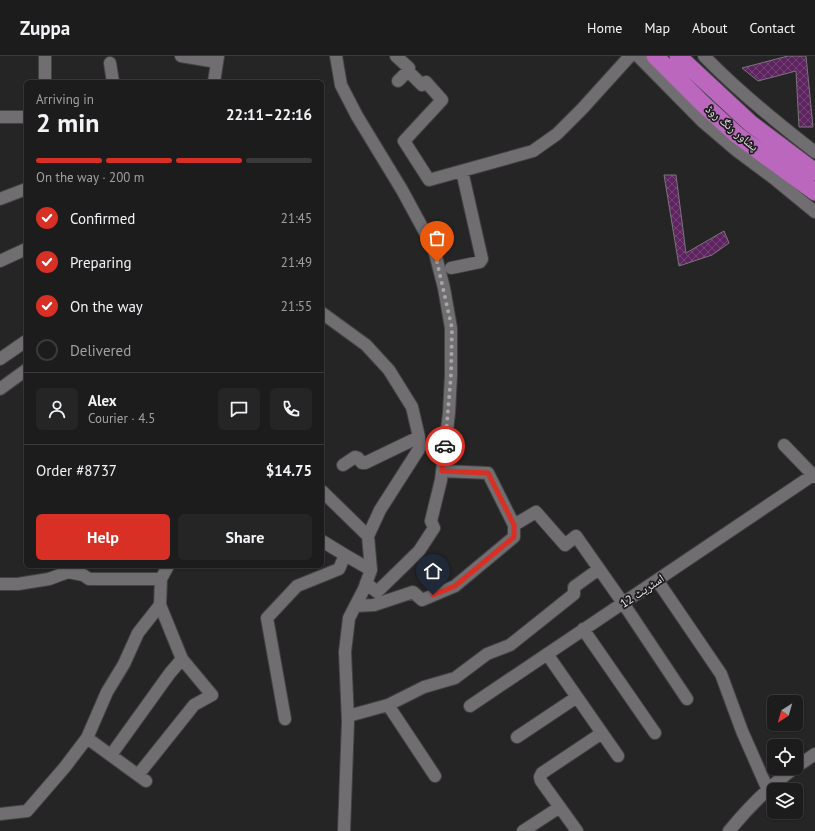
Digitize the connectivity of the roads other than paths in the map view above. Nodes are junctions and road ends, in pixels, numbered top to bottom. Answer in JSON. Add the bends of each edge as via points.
{"nodes":[{"id":1,"x":45,"y":56,"type":"edge"},
{"id":2,"x":181,"y":56,"type":"edge"},
{"id":3,"x":336,"y":56,"type":"edge"},
{"id":4,"x":396,"y":56,"type":"edge"},
{"id":5,"x":630,"y":56,"type":"edge"},
{"id":6,"x":638,"y":56,"type":"edge"},
{"id":7,"x":655,"y":56,"type":"edge"},
{"id":8,"x":678,"y":56,"type":"edge"},
{"id":9,"x":704,"y":56,"type":"edge"},
{"id":10,"x":218,"y":59,"type":"edge"},
{"id":11,"x":110,"y":63,"type":"dead end"},
{"id":12,"x":408,"y":71,"type":"junction"},
{"id":13,"x":45,"y":80,"type":"edge"},
{"id":14,"x":114,"y":80,"type":"edge"},
{"id":15,"x":214,"y":80,"type":"edge"},
{"id":16,"x":398,"y":81,"type":"dead end"},
{"id":17,"x":24,"y":116,"type":"edge"},
{"id":18,"x":0,"y":117,"type":"edge"},
{"id":19,"x":815,"y":152,"type":"edge"},
{"id":20,"x":462,"y":171,"type":"junction"},
{"id":21,"x":815,"y":172,"type":"edge"},
{"id":22,"x":24,"y":190,"type":"edge"},
{"id":23,"x":815,"y":192,"type":"edge"},
{"id":24,"x":0,"y":199,"type":"edge"},
{"id":25,"x":815,"y":212,"type":"edge"},
{"id":26,"x":24,"y":250,"type":"edge"},
{"id":27,"x":0,"y":261,"type":"edge"},
{"id":28,"x":451,"y":268,"type":"dead end"},
{"id":29,"x":324,"y":314,"type":"edge"},
{"id":30,"x":24,"y":342,"type":"edge"},
{"id":31,"x":0,"y":359,"type":"edge"},
{"id":32,"x":24,"y":371,"type":"edge"},
{"id":33,"x":0,"y":389,"type":"edge"},
{"id":34,"x":419,"y":437,"type":"junction"},
{"id":35,"x":784,"y":445,"type":"dead end"},
{"id":36,"x":343,"y":465,"type":"dead end"},
{"id":37,"x":442,"y":471,"type":"junction"},
{"id":38,"x":814,"y":476,"type":"edge"},
{"id":39,"x":324,"y":493,"type":"edge"},
{"id":40,"x":514,"y":525,"type":"junction"},
{"id":41,"x":368,"y":536,"type":"junction"},
{"id":42,"x":324,"y":542,"type":"edge"},
{"id":43,"x":345,"y":555,"type":"junction"},
{"id":44,"x":167,"y":568,"type":"edge"},
{"id":45,"x":599,"y":569,"type":"junction"},
{"id":46,"x":371,"y":570,"type":"junction"},
{"id":47,"x":162,"y":579,"type":"junction"},
{"id":48,"x":657,"y":580,"type":"junction"},
{"id":49,"x":366,"y":583,"type":"junction"},
{"id":50,"x":0,"y":584,"type":"edge"},
{"id":51,"x":623,"y":603,"type":"junction"},
{"id":52,"x":160,"y":605,"type":"junction"},
{"id":53,"x":356,"y":606,"type":"junction"},
{"id":54,"x":583,"y":629,"type":"junction"},
{"id":55,"x":547,"y":654,"type":"junction"},
{"id":56,"x":182,"y":659,"type":"junction"},
{"id":57,"x":577,"y":697,"type":"junction"},
{"id":58,"x":687,"y":699,"type":"dead end"},
{"id":59,"x":388,"y":705,"type":"junction"},
{"id":60,"x":470,"y":706,"type":"dead end"},
{"id":61,"x":348,"y":716,"type":"junction"},
{"id":62,"x":285,"y":719,"type":"dead end"},
{"id":63,"x":602,"y":733,"type":"junction"},
{"id":64,"x":655,"y":733,"type":"dead end"},
{"id":65,"x":517,"y":737,"type":"dead end"},
{"id":66,"x":87,"y":738,"type":"junction"},
{"id":67,"x":815,"y":754,"type":"edge"},
{"id":68,"x":111,"y":755,"type":"junction"},
{"id":69,"x":618,"y":756,"type":"dead end"},
{"id":70,"x":803,"y":762,"type":"edge"},
{"id":71,"x":784,"y":775,"type":"edge"},
{"id":72,"x":435,"y":776,"type":"dead end"},
{"id":73,"x":775,"y":783,"type":"edge"},
{"id":74,"x":767,"y":788,"type":"edge"},
{"id":75,"x":767,"y":791,"type":"edge"},
{"id":76,"x":560,"y":807,"type":"junction"},
{"id":77,"x":0,"y":814,"type":"edge"},
{"id":78,"x":344,"y":831,"type":"edge"},
{"id":79,"x":523,"y":831,"type":"edge"},
{"id":80,"x":577,"y":831,"type":"edge"},
{"id":81,"x":729,"y":831,"type":"edge"}],
"edges":[{"from":1,"to":13,"type":"street"},
{"from":2,"to":10,"type":"street"},
{"from":3,"to":37,"type":"street","via":[[340,85],[434,249],[452,328],[451,383]]},
{"from":4,"to":12,"type":"street","via":[[410,68]]},
{"from":5,"to":20,"type":"street","via":[[557,134],[532,151]]},
{"from":6,"to":25,"type":"street","via":[[703,122]]},
{"from":7,"to":23,"type":"highway","name":"پشاور رنگ روڈ","via":[[737,135]]},
{"from":8,"to":21,"type":"highway","name":"پشاور رنگ روڈ","via":[[750,123]]},
{"from":9,"to":19,"type":"street","via":[[721,74]]},
{"from":10,"to":15,"type":"street"},
{"from":11,"to":14,"type":"street"},
{"from":12,"to":16,"type":"street"},
{"from":12,"to":20,"type":"street","via":[[422,85],[426,82],[442,100],[404,141],[429,180]]},
{"from":17,"to":18,"type":"street"},
{"from":20,"to":28,"type":"street","via":[[482,260]]},
{"from":22,"to":24,"type":"street"},
{"from":26,"to":27,"type":"street"},
{"from":29,"to":34,"type":"street","via":[[366,345],[389,370],[412,407]]},
{"from":30,"to":31,"type":"street"},
{"from":32,"to":33,"type":"street"},
{"from":34,"to":36,"type":"street","via":[[365,463],[355,457]]},
{"from":34,"to":41,"type":"street","via":[[419,449],[380,510]]},
{"from":35,"to":38,"type":"street"},
{"from":37,"to":40,"type":"street","via":[[488,473]]},
{"from":37,"to":49,"type":"street","via":[[431,521],[434,528],[419,551],[378,592]]},
{"from":38,"to":48,"type":"street","name":"اسٹریٹ 12"},
{"from":39,"to":41,"type":"street"},
{"from":40,"to":45,"type":"street","via":[[536,512],[564,546],[576,536]]},
{"from":40,"to":53,"type":"street","via":[[514,537],[455,586],[422,600],[413,592],[374,605]]},
{"from":41,"to":46,"type":"street"},
{"from":42,"to":43,"type":"street"},
{"from":43,"to":46,"type":"street"},
{"from":43,"to":62,"type":"street","via":[[339,569],[297,586],[266,618]]},
{"from":44,"to":47,"type":"street"},
{"from":45,"to":51,"type":"street"},
{"from":45,"to":59,"type":"street","via":[[574,587],[574,594],[510,645],[487,654],[455,678],[424,688]]},
{"from":46,"to":49,"type":"street"},
{"from":47,"to":50,"type":"street","via":[[89,579],[83,574],[68,572],[49,579]]},
{"from":47,"to":52,"type":"street"},
{"from":48,"to":51,"type":"street","name":"اسٹریٹ 12"},
{"from":48,"to":74,"type":"street","via":[[721,674]]},
{"from":49,"to":53,"type":"street"},
{"from":51,"to":54,"type":"street","name":"اسٹریٹ 12"},
{"from":51,"to":58,"type":"street"},
{"from":52,"to":56,"type":"street"},
{"from":52,"to":66,"type":"street","via":[[138,633],[124,664],[107,692]]},
{"from":53,"to":61,"type":"street","via":[[349,618],[345,652]]},
{"from":54,"to":55,"type":"street","name":"اسٹریٹ 12"},
{"from":54,"to":64,"type":"street"},
{"from":55,"to":57,"type":"street"},
{"from":55,"to":60,"type":"street","name":"اسٹریٹ 12"},
{"from":56,"to":68,"type":"street"},
{"from":56,"to":68,"type":"street","via":[[212,695],[194,706],[142,778]]},
{"from":57,"to":63,"type":"street"},
{"from":57,"to":65,"type":"street"},
{"from":59,"to":61,"type":"street"},
{"from":59,"to":72,"type":"street"},
{"from":61,"to":78,"type":"street"},
{"from":63,"to":69,"type":"street"},
{"from":63,"to":76,"type":"street","via":[[540,777]]},
{"from":66,"to":68,"type":"street"},
{"from":66,"to":77,"type":"street","via":[[27,811]]},
{"from":67,"to":70,"type":"street"},
{"from":71,"to":73,"type":"street"},
{"from":75,"to":81,"type":"street"},
{"from":76,"to":79,"type":"street"},
{"from":76,"to":80,"type":"street"}]}
